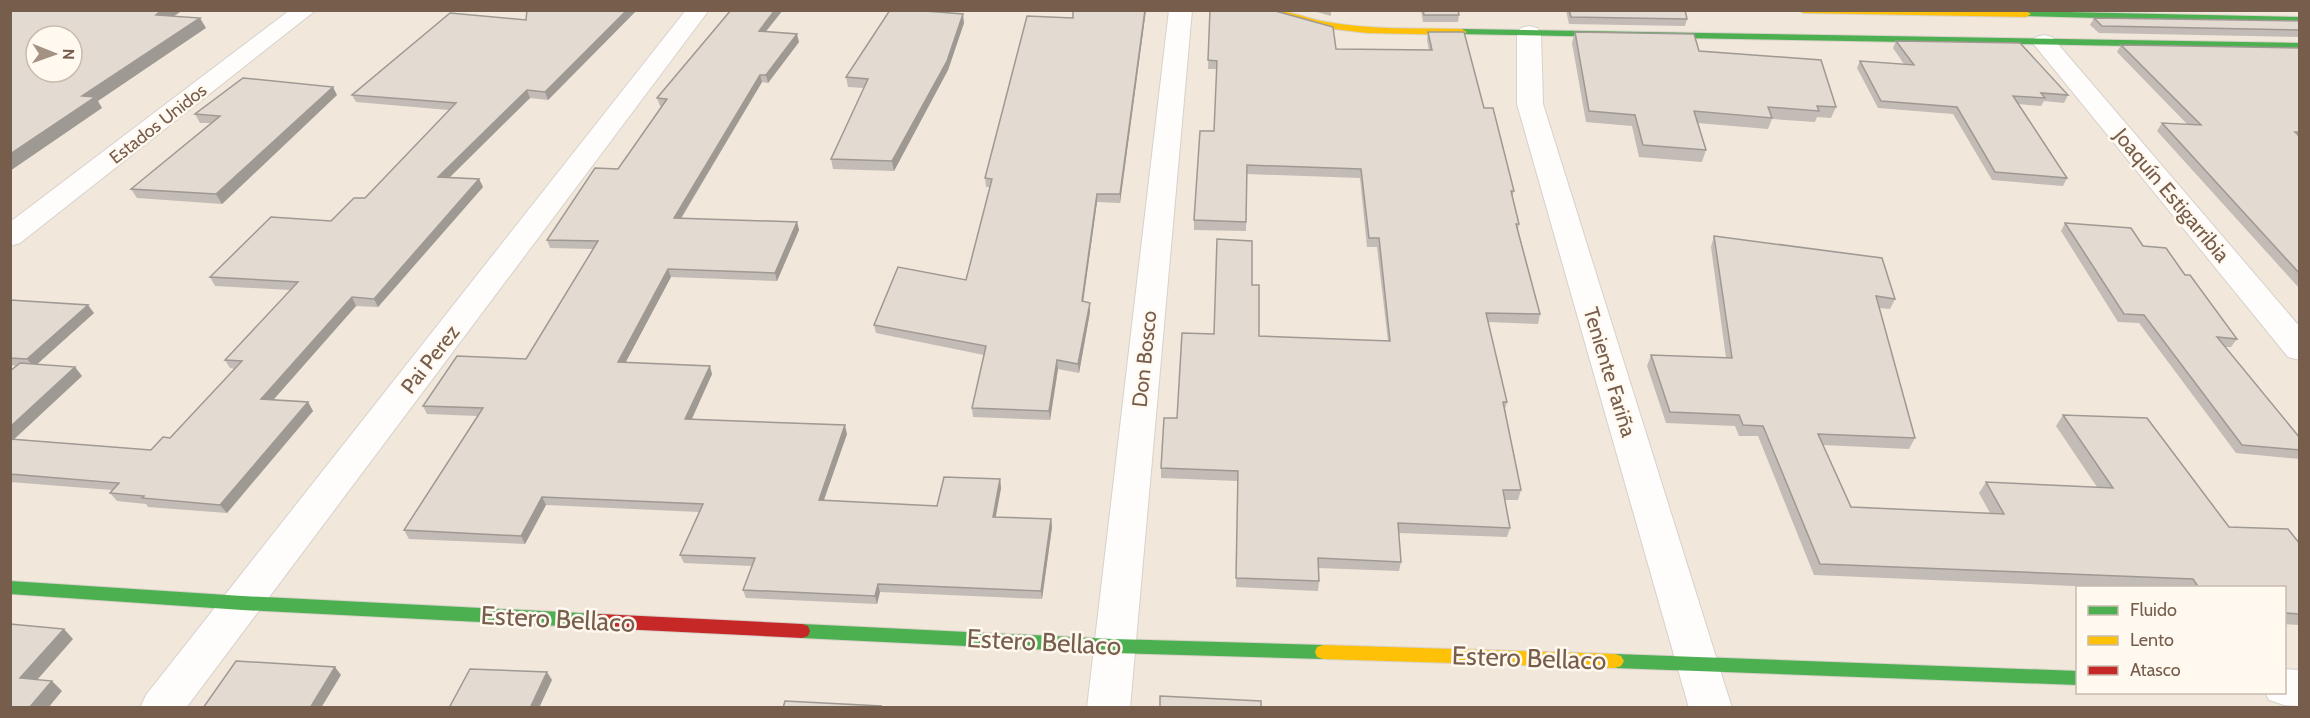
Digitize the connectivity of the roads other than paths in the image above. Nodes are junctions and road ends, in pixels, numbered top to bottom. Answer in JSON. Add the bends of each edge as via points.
{"nodes":[{"id":1,"x":305,"y":10,"type":"edge"},
{"id":2,"x":698,"y":10,"type":"edge"},
{"id":3,"x":1181,"y":10,"type":"edge"},
{"id":4,"x":1273,"y":10,"type":"edge"},
{"id":5,"x":1803,"y":10,"type":"edge"},
{"id":6,"x":2013,"y":13,"type":"edge"},
{"id":7,"x":2300,"y":20,"type":"edge"},
{"id":8,"x":1528,"y":33,"type":"junction"},
{"id":9,"x":2044,"y":42,"type":"junction"},
{"id":10,"x":2300,"y":46,"type":"edge"},
{"id":11,"x":10,"y":237,"type":"edge"},
{"id":12,"x":2300,"y":349,"type":"edge"},
{"id":13,"x":10,"y":587,"type":"edge"},
{"id":14,"x":242,"y":603,"type":"junction"},
{"id":15,"x":1113,"y":646,"type":"junction"},
{"id":16,"x":1697,"y":663,"type":"junction"},
{"id":17,"x":2076,"y":678,"type":"edge"},
{"id":18,"x":161,"y":708,"type":"edge"},
{"id":19,"x":1108,"y":708,"type":"edge"},
{"id":20,"x":1711,"y":708,"type":"edge"}],
"edges":[{"from":1,"to":11,"type":"street","name":"Estados Unidos"},
{"from":2,"to":14,"type":"street","name":"Pai Perez"},
{"from":3,"to":15,"type":"street","name":"Don Bosco"},
{"from":4,"to":8,"type":"main road","via":[[1325,25],[1367,30]]},
{"from":5,"to":6,"type":"main road"},
{"from":6,"to":7,"type":"main road"},
{"from":8,"to":9,"type":"main road"},
{"from":8,"to":16,"type":"street","name":"Teniente Fariña","via":[[1530,104]]},
{"from":9,"to":10,"type":"main road"},
{"from":9,"to":12,"type":"street","name":"Joaquín Estigarribia"},
{"from":13,"to":14,"type":"main road","name":"Estero Bellaco"},
{"from":14,"to":15,"type":"main road","name":"Estero Bellaco"},
{"from":14,"to":18,"type":"street","name":"Pai Perez"},
{"from":15,"to":16,"type":"main road","name":"Estero Bellaco"},
{"from":15,"to":19,"type":"street","name":"Don Bosco"},
{"from":16,"to":17,"type":"main road","name":"Estero Bellaco"},
{"from":16,"to":20,"type":"street","name":"Teniente Fariña"}]}
